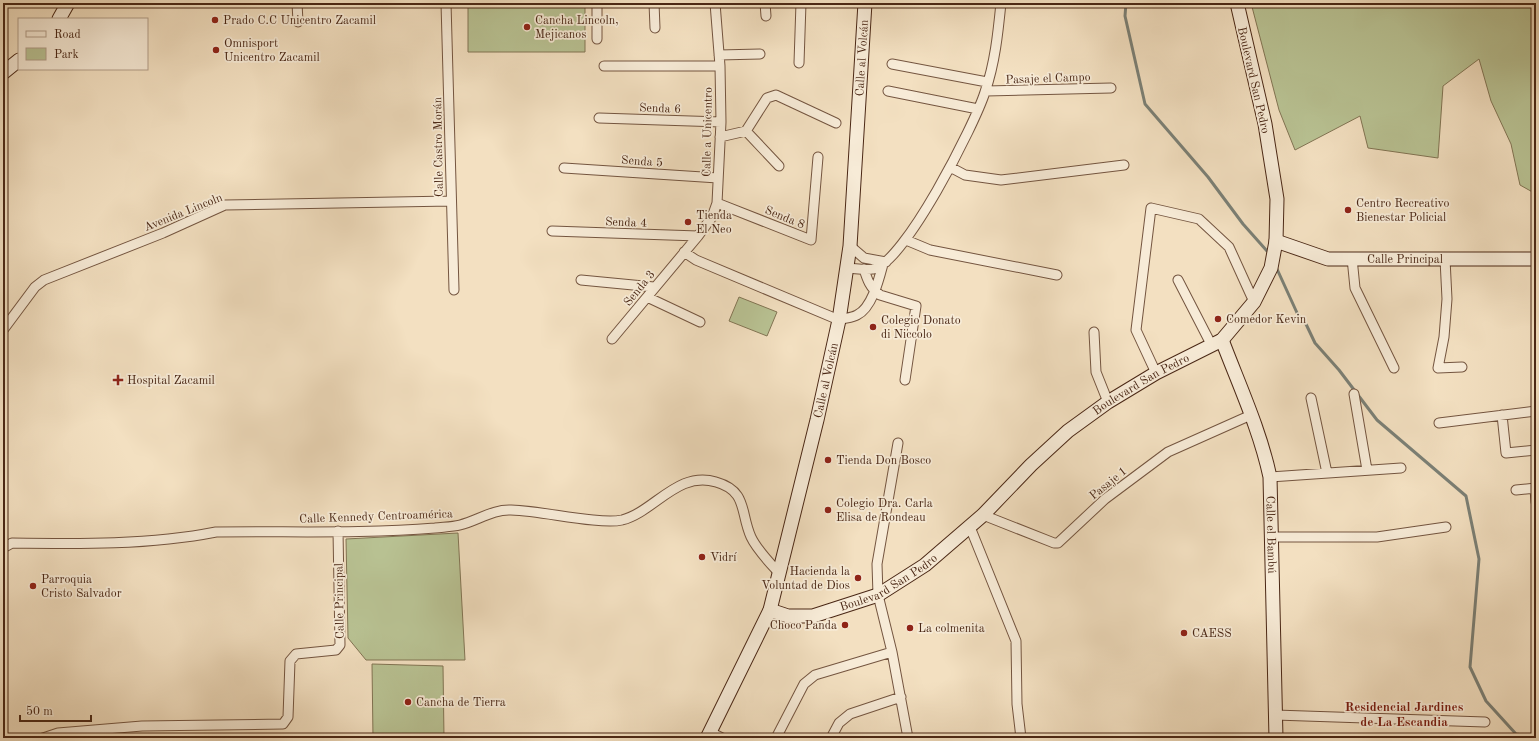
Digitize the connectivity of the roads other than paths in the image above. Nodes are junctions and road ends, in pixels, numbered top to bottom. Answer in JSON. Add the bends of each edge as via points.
{"nodes":[{"id":1,"x":68,"y":3,"type":"edge"},
{"id":2,"x":297,"y":3,"type":"edge"},
{"id":3,"x":446,"y":3,"type":"edge"},
{"id":4,"x":597,"y":3,"type":"edge"},
{"id":5,"x":654,"y":3,"type":"edge"},
{"id":6,"x":715,"y":3,"type":"edge"},
{"id":7,"x":765,"y":3,"type":"edge"},
{"id":8,"x":802,"y":3,"type":"edge"},
{"id":9,"x":865,"y":3,"type":"edge"},
{"id":10,"x":1001,"y":3,"type":"edge"},
{"id":11,"x":1237,"y":3,"type":"edge"},
{"id":12,"x":766,"y":16,"type":"dead end"},
{"id":13,"x":60,"y":18,"type":"edge"},
{"id":14,"x":298,"y":22,"type":"dead end"},
{"id":15,"x":655,"y":28,"type":"dead end"},
{"id":16,"x":597,"y":39,"type":"dead end"},
{"id":17,"x":760,"y":54,"type":"dead end"},
{"id":18,"x":719,"y":55,"type":"junction"},
{"id":19,"x":18,"y":61,"type":"edge"},
{"id":20,"x":799,"y":63,"type":"dead end"},
{"id":21,"x":892,"y":64,"type":"dead end"},
{"id":22,"x":604,"y":66,"type":"dead end"},
{"id":23,"x":720,"y":66,"type":"junction"},
{"id":24,"x":3,"y":73,"type":"edge"},
{"id":25,"x":987,"y":87,"type":"junction"},
{"id":26,"x":1111,"y":88,"type":"dead end"},
{"id":27,"x":888,"y":91,"type":"dead end"},
{"id":28,"x":978,"y":109,"type":"junction"},
{"id":29,"x":599,"y":118,"type":"dead end"},
{"id":30,"x":721,"y":122,"type":"junction"},
{"id":31,"x":836,"y":124,"type":"dead end"},
{"id":32,"x":746,"y":131,"type":"junction"},
{"id":33,"x":720,"y":137,"type":"junction"},
{"id":34,"x":818,"y":157,"type":"dead end"},
{"id":35,"x":779,"y":166,"type":"dead end"},
{"id":36,"x":1124,"y":166,"type":"dead end"},
{"id":37,"x":950,"y":167,"type":"junction"},
{"id":38,"x":564,"y":168,"type":"dead end"},
{"id":39,"x":718,"y":178,"type":"junction"},
{"id":40,"x":451,"y":201,"type":"junction"},
{"id":41,"x":717,"y":203,"type":"junction"},
{"id":42,"x":552,"y":231,"type":"dead end"},
{"id":43,"x":698,"y":236,"type":"junction"},
{"id":44,"x":906,"y":240,"type":"junction"},
{"id":45,"x":1276,"y":241,"type":"junction"},
{"id":46,"x":850,"y":246,"type":"junction"},
{"id":47,"x":684,"y":252,"type":"junction"},
{"id":48,"x":1352,"y":258,"type":"junction"},
{"id":49,"x":1445,"y":259,"type":"junction"},
{"id":50,"x":1536,"y":259,"type":"edge"},
{"id":51,"x":884,"y":263,"type":"junction"},
{"id":52,"x":846,"y":268,"type":"junction"},
{"id":53,"x":864,"y":269,"type":"junction"},
{"id":54,"x":1057,"y":276,"type":"dead end"},
{"id":55,"x":581,"y":280,"type":"dead end"},
{"id":56,"x":1178,"y":280,"type":"dead end"},
{"id":57,"x":654,"y":287,"type":"junction"},
{"id":58,"x":454,"y":290,"type":"dead end"},
{"id":59,"x":875,"y":292,"type":"junction"},
{"id":60,"x":647,"y":297,"type":"junction"},
{"id":61,"x":1254,"y":302,"type":"junction"},
{"id":62,"x":839,"y":320,"type":"junction"},
{"id":63,"x":700,"y":322,"type":"dead end"},
{"id":64,"x":3,"y":330,"type":"edge"},
{"id":65,"x":1094,"y":332,"type":"dead end"},
{"id":66,"x":612,"y":339,"type":"dead end"},
{"id":67,"x":1217,"y":343,"type":"junction"},
{"id":68,"x":1462,"y":367,"type":"dead end"},
{"id":69,"x":1394,"y":368,"type":"dead end"},
{"id":70,"x":1156,"y":373,"type":"junction"},
{"id":71,"x":905,"y":380,"type":"dead end"},
{"id":72,"x":1354,"y":394,"type":"dead end"},
{"id":73,"x":1311,"y":398,"type":"dead end"},
{"id":74,"x":1108,"y":402,"type":"junction"},
{"id":75,"x":1536,"y":411,"type":"edge"},
{"id":76,"x":1251,"y":415,"type":"junction"},
{"id":77,"x":1502,"y":415,"type":"junction"},
{"id":78,"x":1440,"y":422,"type":"dead end"},
{"id":79,"x":898,"y":443,"type":"dead end"},
{"id":80,"x":1536,"y":450,"type":"edge"},
{"id":81,"x":1401,"y":468,"type":"dead end"},
{"id":82,"x":1367,"y":470,"type":"junction"},
{"id":83,"x":1327,"y":473,"type":"junction"},
{"id":84,"x":1270,"y":477,"type":"junction"},
{"id":85,"x":1535,"y":488,"type":"edge"},
{"id":86,"x":1516,"y":490,"type":"dead end"},
{"id":87,"x":1536,"y":502,"type":"edge"},
{"id":88,"x":983,"y":515,"type":"junction"},
{"id":89,"x":970,"y":527,"type":"junction"},
{"id":90,"x":1446,"y":527,"type":"dead end"},
{"id":91,"x":338,"y":531,"type":"junction"},
{"id":92,"x":1272,"y":537,"type":"junction"},
{"id":93,"x":3,"y":548,"type":"edge"},
{"id":94,"x":780,"y":574,"type":"junction"},
{"id":95,"x":878,"y":595,"type":"junction"},
{"id":96,"x":770,"y":610,"type":"junction"},
{"id":97,"x":892,"y":652,"type":"junction"},
{"id":98,"x":901,"y":697,"type":"junction"},
{"id":99,"x":1275,"y":715,"type":"junction"},
{"id":100,"x":1485,"y":722,"type":"dead end"},
{"id":101,"x":709,"y":735,"type":"edge"},
{"id":102,"x":43,"y":738,"type":"edge"},
{"id":103,"x":722,"y":738,"type":"edge"},
{"id":104,"x":776,"y":738,"type":"edge"},
{"id":105,"x":831,"y":738,"type":"edge"},
{"id":106,"x":908,"y":738,"type":"edge"},
{"id":107,"x":1021,"y":738,"type":"edge"},
{"id":108,"x":1276,"y":738,"type":"edge"}],
"edges":[{"from":1,"to":13,"type":"street"},
{"from":2,"to":14,"type":"street"},
{"from":3,"to":40,"type":"street","name":"Calle Castro Morán"},
{"from":4,"to":16,"type":"street"},
{"from":5,"to":15,"type":"street"},
{"from":6,"to":18,"type":"street","name":"Calle a Unicentro"},
{"from":7,"to":12,"type":"street"},
{"from":8,"to":20,"type":"street"},
{"from":9,"to":46,"type":"street","name":"Calle al Volcán"},
{"from":10,"to":25,"type":"street","via":[[997,45]]},
{"from":11,"to":45,"type":"street","name":"Boulevard San Pedro","via":[[1277,199]]},
{"from":17,"to":18,"type":"street"},
{"from":18,"to":23,"type":"street","name":"Calle a Unicentro"},
{"from":19,"to":24,"type":"street"},
{"from":21,"to":25,"type":"street","name":"Pasaje el Campo"},
{"from":22,"to":23,"type":"street"},
{"from":23,"to":30,"type":"street","name":"Calle a Unicentro"},
{"from":25,"to":26,"type":"street","name":"Pasaje el Campo"},
{"from":25,"to":28,"type":"street"},
{"from":27,"to":28,"type":"street"},
{"from":28,"to":37,"type":"street"},
{"from":29,"to":30,"type":"street","name":"Senda 6"},
{"from":30,"to":33,"type":"street","name":"Calle a Unicentro"},
{"from":31,"to":32,"type":"street","via":[[776,95],[767,98]]},
{"from":32,"to":33,"type":"street"},
{"from":32,"to":35,"type":"street"},
{"from":33,"to":39,"type":"street","name":"Calle a Unicentro"},
{"from":34,"to":41,"type":"street","name":"Senda 8","via":[[811,240]]},
{"from":36,"to":37,"type":"street","via":[[1001,180],[965,175]]},
{"from":37,"to":44,"type":"street"},
{"from":38,"to":39,"type":"street","name":"Senda 5"},
{"from":39,"to":41,"type":"street","name":"Calle a Unicentro"},
{"from":40,"to":58,"type":"street","name":"Calle Castro Morán"},
{"from":40,"to":64,"type":"street","name":"Avenida Lincoln","via":[[225,205],[163,233],[44,280],[35,287]]},
{"from":41,"to":43,"type":"street","name":"Calle a Unicentro","via":[[712,217]]},
{"from":42,"to":43,"type":"street","name":"Senda 4"},
{"from":43,"to":47,"type":"street","name":"Calle a Unicentro"},
{"from":44,"to":51,"type":"street"},
{"from":44,"to":54,"type":"street","via":[[930,250]]},
{"from":45,"to":48,"type":"street","name":"Calle Principal","via":[[1328,258]]},
{"from":45,"to":61,"type":"street","name":"Boulevard San Pedro","via":[[1271,268]]},
{"from":46,"to":51,"type":"street","via":[[864,258]]},
{"from":46,"to":52,"type":"street","name":"Calle al Volcán"},
{"from":47,"to":57,"type":"street","name":"Senda 3"},
{"from":47,"to":62,"type":"street","via":[[696,260]]},
{"from":48,"to":49,"type":"street","name":"Calle Principal"},
{"from":48,"to":69,"type":"street","via":[[1355,288]]},
{"from":49,"to":50,"type":"street","name":"Calle Principal"},
{"from":49,"to":68,"type":"street","via":[[1447,300],[1438,368]]},
{"from":51,"to":53,"type":"street","via":[[874,270]]},
{"from":51,"to":59,"type":"street"},
{"from":52,"to":53,"type":"street"},
{"from":52,"to":62,"type":"street","name":"Calle al Volcán"},
{"from":53,"to":59,"type":"street","via":[[868,282]]},
{"from":55,"to":57,"type":"street"},
{"from":56,"to":67,"type":"street"},
{"from":57,"to":60,"type":"street","name":"Senda 3"},
{"from":59,"to":62,"type":"street","via":[[864,310],[857,315]]},
{"from":59,"to":71,"type":"street","via":[[916,306]]},
{"from":60,"to":63,"type":"street"},
{"from":60,"to":66,"type":"street","name":"Senda 3"},
{"from":61,"to":67,"type":"street","name":"Boulevard San Pedro"},
{"from":61,"to":70,"type":"street","via":[[1229,247],[1199,219],[1151,208],[1136,330]]},
{"from":62,"to":94,"type":"street","name":"Calle al Volcán"},
{"from":65,"to":74,"type":"street","via":[[1096,372]]},
{"from":67,"to":70,"type":"street","name":"Boulevard San Pedro"},
{"from":67,"to":76,"type":"street","name":"Calle el Bambú"},
{"from":70,"to":74,"type":"street","name":"Boulevard San Pedro"},
{"from":72,"to":82,"type":"street"},
{"from":73,"to":83,"type":"street"},
{"from":74,"to":88,"type":"street","name":"Boulevard San Pedro","via":[[1068,430]]},
{"from":75,"to":77,"type":"street"},
{"from":76,"to":84,"type":"street","name":"Calle el Bambú"},
{"from":76,"to":88,"type":"street","name":"Pasaje 1","via":[[1168,452],[1106,499],[1058,543]]},
{"from":77,"to":78,"type":"street"},
{"from":77,"to":80,"type":"street","via":[[1506,453]]},
{"from":79,"to":95,"type":"street","via":[[877,564]]},
{"from":81,"to":82,"type":"street"},
{"from":82,"to":83,"type":"street"},
{"from":83,"to":84,"type":"street"},
{"from":84,"to":92,"type":"street","name":"Calle el Bambú"},
{"from":85,"to":86,"type":"street"},
{"from":85,"to":87,"type":"street"},
{"from":88,"to":89,"type":"street","name":"Boulevard San Pedro"},
{"from":89,"to":95,"type":"street","name":"Boulevard San Pedro","via":[[925,565]]},
{"from":89,"to":107,"type":"street","via":[[1016,641],[1017,704]]},
{"from":90,"to":92,"type":"street","via":[[1377,537]]},
{"from":91,"to":93,"type":"street","name":"Calle Kennedy Centroamérica","via":[[216,532],[188,537],[80,544],[12,543]]},
{"from":91,"to":94,"type":"street","name":"Calle Kennedy Centroamérica","via":[[421,529],[460,525],[481,516],[510,510],[570,518],[622,520],[680,485],[692,481],[715,481],[735,492],[742,503],[751,537]]},
{"from":91,"to":102,"type":"street","name":"Calle Principal","via":[[340,645],[336,650],[296,654],[290,661],[288,717],[283,724],[142,726],[58,733]]},
{"from":92,"to":99,"type":"street","name":"Calle el Bambú"},
{"from":94,"to":96,"type":"street","name":"Calle al Volcán"},
{"from":95,"to":96,"type":"street","name":"Boulevard San Pedro","via":[[813,616],[788,616]]},
{"from":95,"to":97,"type":"street"},
{"from":96,"to":101,"type":"street","name":"Calle al Volcán"},
{"from":97,"to":98,"type":"street"},
{"from":97,"to":104,"type":"street","via":[[815,675],[804,684]]},
{"from":98,"to":105,"type":"street","via":[[850,714],[839,723]]},
{"from":98,"to":106,"type":"street"},
{"from":99,"to":100,"type":"street"},
{"from":99,"to":108,"type":"street","name":"Calle el Bambú"},
{"from":101,"to":103,"type":"street"}]}
